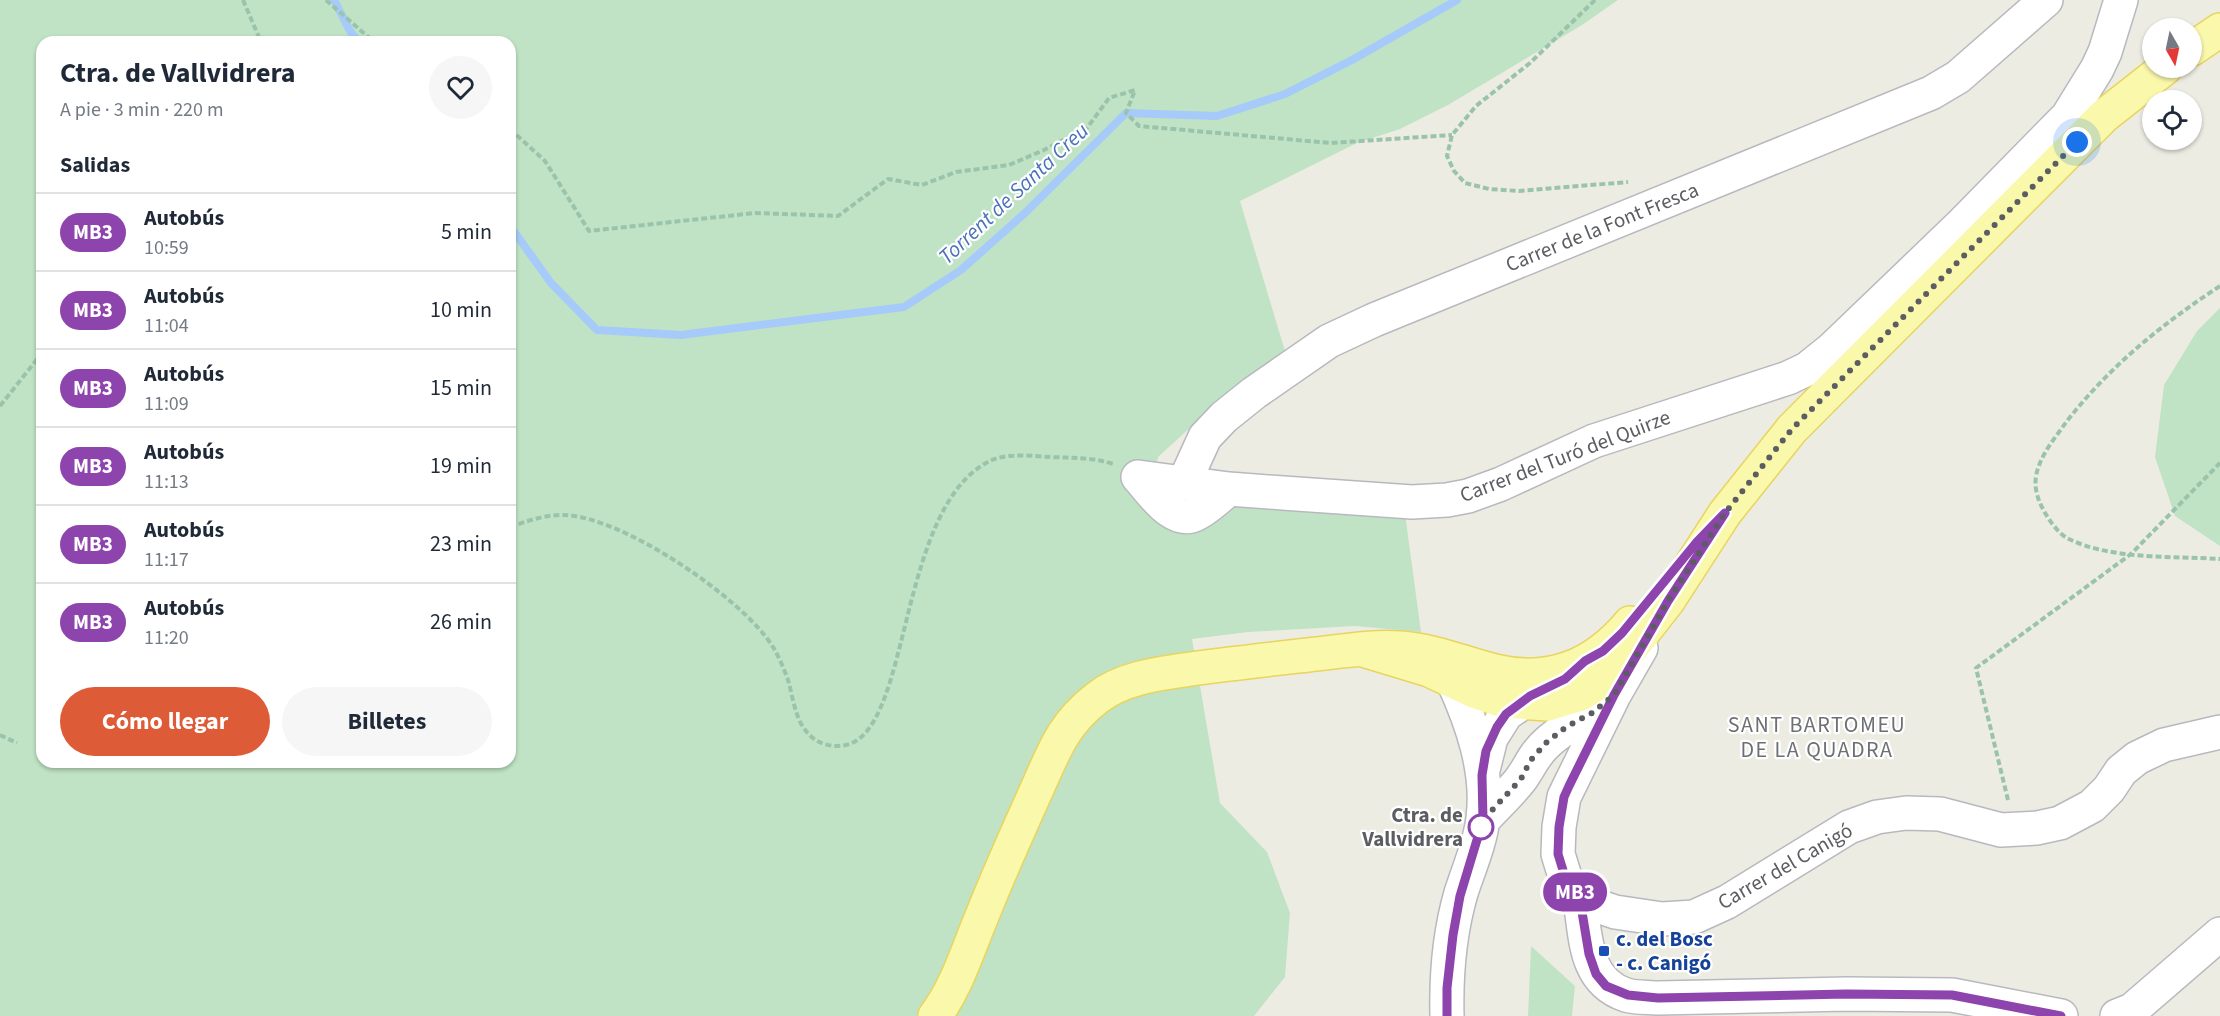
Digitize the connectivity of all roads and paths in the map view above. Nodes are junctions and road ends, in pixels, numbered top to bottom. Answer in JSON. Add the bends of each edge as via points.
{"nodes":[{"id":1,"x":243,"y":0,"type":"edge"},
{"id":2,"x":326,"y":0,"type":"edge"},
{"id":3,"x":1595,"y":0,"type":"edge"},
{"id":4,"x":2046,"y":0,"type":"edge"},
{"id":5,"x":2121,"y":0,"type":"edge"},
{"id":6,"x":2220,"y":30,"type":"edge"},
{"id":7,"x":258,"y":36,"type":"edge"},
{"id":8,"x":367,"y":36,"type":"edge"},
{"id":9,"x":2202,"y":42,"type":"edge"},
{"id":10,"x":2152,"y":78,"type":"edge"},
{"id":11,"x":516,"y":134,"type":"edge"},
{"id":12,"x":1452,"y":135,"type":"junction"},
{"id":13,"x":1632,"y":181,"type":"dead end"},
{"id":14,"x":2220,"y":286,"type":"edge"},
{"id":15,"x":36,"y":361,"type":"edge"},
{"id":16,"x":0,"y":406,"type":"edge"},
{"id":17,"x":2220,"y":463,"type":"edge"},
{"id":18,"x":1138,"y":477,"type":"junction"},
{"id":19,"x":1184,"y":483,"type":"junction"},
{"id":20,"x":1229,"y":489,"type":"junction"},
{"id":21,"x":1725,"y":513,"type":"junction"},
{"id":22,"x":516,"y":525,"type":"edge"},
{"id":23,"x":2131,"y":554,"type":"junction"},
{"id":24,"x":2220,"y":559,"type":"edge"},
{"id":25,"x":1668,"y":601,"type":"junction"},
{"id":26,"x":1585,"y":661,"type":"junction"},
{"id":27,"x":1456,"y":670,"type":"junction"},
{"id":28,"x":1614,"y":695,"type":"junction"},
{"id":29,"x":1522,"y":704,"type":"junction"},
{"id":30,"x":2220,"y":732,"type":"edge"},
{"id":31,"x":0,"y":735,"type":"edge"},
{"id":32,"x":17,"y":744,"type":"dead end"},
{"id":33,"x":1530,"y":761,"type":"junction"},
{"id":34,"x":1482,"y":775,"type":"junction"},
{"id":35,"x":1483,"y":820,"type":"junction"},
{"id":36,"x":2015,"y":830,"type":"junction"},
{"id":37,"x":1580,"y":900,"type":"junction"},
{"id":38,"x":2220,"y":934,"type":"edge"},
{"id":39,"x":935,"y":1016,"type":"edge"},
{"id":40,"x":1447,"y":1016,"type":"edge"},
{"id":41,"x":2061,"y":1016,"type":"edge"},
{"id":42,"x":2117,"y":1016,"type":"edge"}],
"edges":[{"from":1,"to":7,"type":"path"},
{"from":2,"to":8,"type":"path"},
{"from":3,"to":12,"type":"path","via":[[1530,63],[1476,106]]},
{"from":4,"to":19,"type":"street","name":"Carrer de la Font Fresca","via":[[1958,77],[1931,93],[1384,315],[1329,341],[1224,417],[1205,437]]},
{"from":5,"to":20,"type":"street","name":"Carrer del Turó del Quirze","via":[[2105,52],[2068,116],[1960,226],[1807,369],[1594,441],[1468,496],[1412,502]]},
{"from":6,"to":9,"type":"main road"},
{"from":10,"to":21,"type":"main road","via":[[2104,116],[1853,366],[1792,429]]},
{"from":11,"to":12,"type":"path","via":[[545,161],[589,231],[755,213],[838,216],[888,179],[922,184],[956,172],[1009,165],[1087,128],[1109,98],[1135,90],[1126,113],[1139,126],[1331,143]]},
{"from":12,"to":13,"type":"path","via":[[1447,156],[1465,183],[1519,191]]},
{"from":14,"to":23,"type":"path","via":[[2183,310],[2101,381],[2060,431],[2039,466],[2036,498],[2066,537],[2095,548]]},
{"from":15,"to":16,"type":"path"},
{"from":17,"to":23,"type":"path"},
{"from":18,"to":19,"type":"street","name":"Carrer del Turó del Quirze"},
{"from":18,"to":20,"type":"street","via":[[1170,511],[1182,516],[1199,513]]},
{"from":18,"to":22,"type":"path","via":[[1095,458],[1022,455],[994,459],[975,470],[960,486],[926,547],[883,703],[862,738],[847,745],[830,746],[805,731],[782,665],[762,631],[725,596],[672,559],[593,519],[564,514]]},
{"from":19,"to":20,"type":"street","name":"Carrer del Turó del Quirze"},
{"from":21,"to":25,"type":"main road"},
{"from":21,"to":26,"type":"main road","via":[[1622,633]]},
{"from":23,"to":24,"type":"path"},
{"from":23,"to":36,"type":"path","via":[[1976,668]]},
{"from":25,"to":28,"type":"street"},
{"from":25,"to":29,"type":"main road","via":[[1601,681],[1565,700]]},
{"from":26,"to":27,"type":"main road","via":[[1554,674]]},
{"from":26,"to":29,"type":"street","via":[[1565,679]]},
{"from":27,"to":29,"type":"main road","via":[[1490,697]]},
{"from":27,"to":34,"type":"street"},
{"from":27,"to":39,"type":"main road","via":[[1412,664],[1363,650],[1156,675],[1116,687],[1090,704],[1064,731],[958,974]]},
{"from":28,"to":33,"type":"street","via":[[1566,727]]},
{"from":28,"to":37,"type":"street","via":[[1564,797],[1559,827],[1558,854],[1566,880]]},
{"from":29,"to":33,"type":"street","via":[[1533,726]]},
{"from":29,"to":34,"type":"street","via":[[1506,714],[1497,727],[1486,751]]},
{"from":30,"to":36,"type":"street","name":"Carrer del Canigó","via":[[2164,745],[2137,758],[2092,806],[2060,823]]},
{"from":31,"to":32,"type":"path"},
{"from":33,"to":35,"type":"street","via":[[1521,779]]},
{"from":34,"to":35,"type":"street"},
{"from":35,"to":40,"type":"street","via":[[1460,896]]},
{"from":36,"to":37,"type":"street","name":"Carrer del Canigó","via":[[1940,814],[1877,817],[1849,827],[1727,902],[1695,917],[1662,919],[1615,912]]},
{"from":37,"to":41,"type":"street","via":[[1596,974],[1606,986],[1628,995],[1952,995]]},
{"from":38,"to":42,"type":"street","via":[[2132,1010]]}]}
